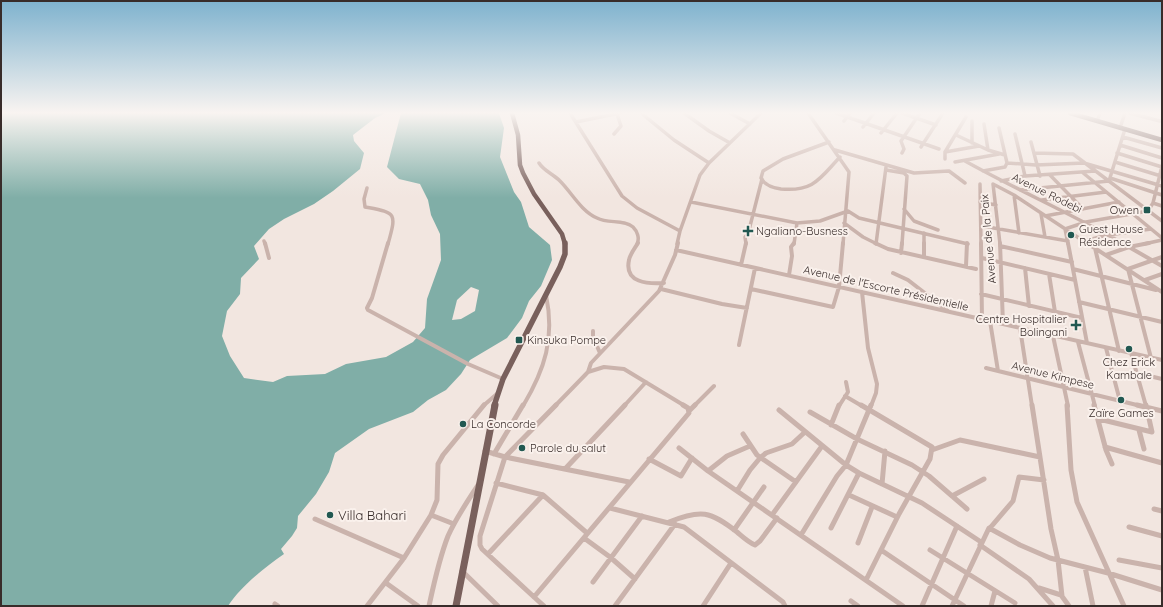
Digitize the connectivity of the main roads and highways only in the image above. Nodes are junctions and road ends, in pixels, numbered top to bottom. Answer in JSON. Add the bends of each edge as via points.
{"nodes":[{"id":1,"x":518,"y":141,"type":"edge"},
{"id":2,"x":456,"y":606,"type":"edge"}],
"edges":[{"from":1,"to":2,"type":"main road","via":[[522,174],[562,234],[565,242],[564,258],[498,393]]}]}
